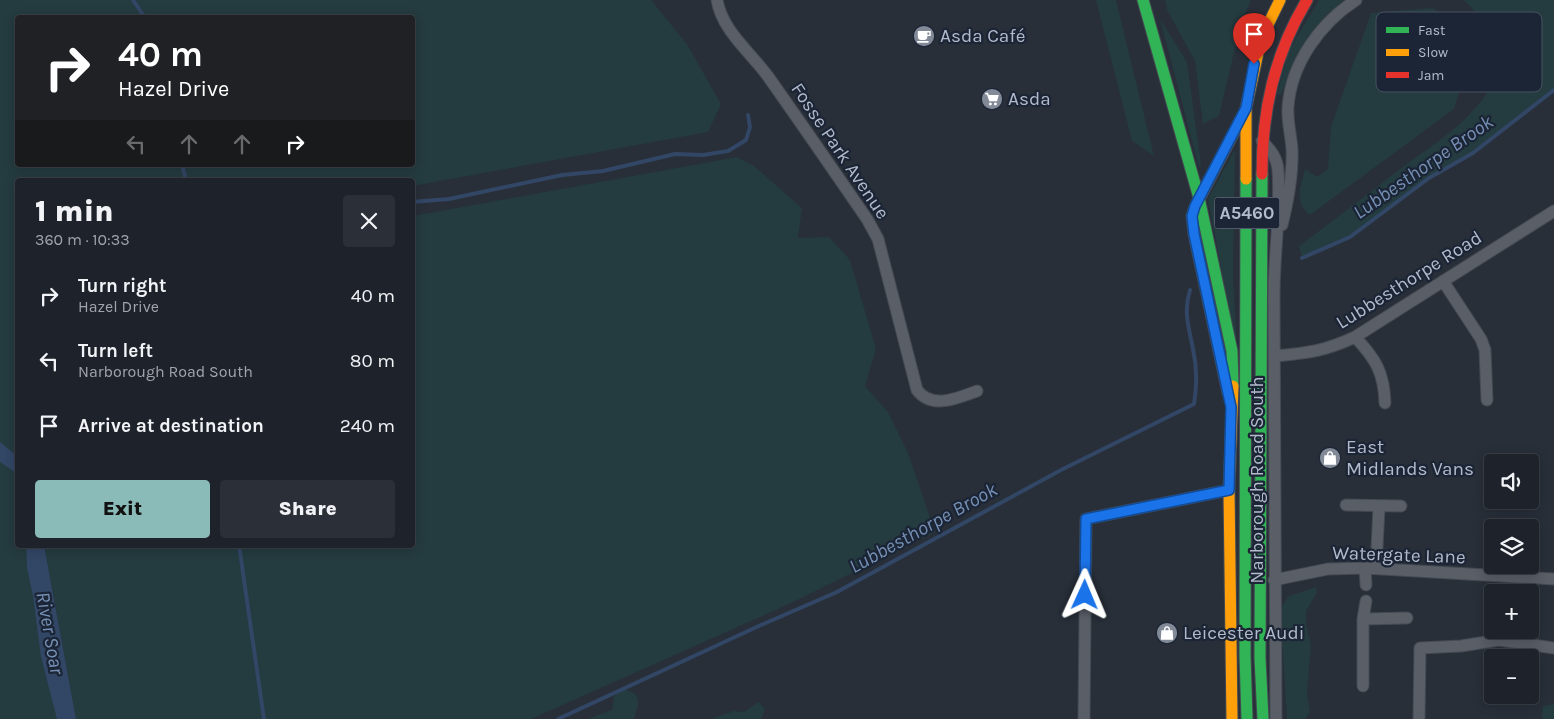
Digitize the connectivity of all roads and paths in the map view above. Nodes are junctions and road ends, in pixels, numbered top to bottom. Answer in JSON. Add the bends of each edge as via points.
{"nodes":[{"id":1,"x":717,"y":0,"type":"edge"},
{"id":2,"x":1143,"y":0,"type":"edge"},
{"id":3,"x":1280,"y":0,"type":"edge"},
{"id":4,"x":1307,"y":0,"type":"edge"},
{"id":5,"x":1356,"y":0,"type":"edge"},
{"id":6,"x":1246,"y":108,"type":"junction"},
{"id":7,"x":1247,"y":121,"type":"junction"},
{"id":8,"x":1262,"y":141,"type":"junction"},
{"id":9,"x":1199,"y":198,"type":"junction"},
{"id":10,"x":1554,"y":211,"type":"edge"},
{"id":11,"x":1278,"y":242,"type":"junction"},
{"id":12,"x":1443,"y":281,"type":"junction"},
{"id":13,"x":1355,"y":336,"type":"junction"},
{"id":14,"x":1275,"y":356,"type":"junction"},
{"id":15,"x":978,"y":391,"type":"dead end"},
{"id":16,"x":1488,"y":400,"type":"dead end"},
{"id":17,"x":1385,"y":404,"type":"dead end"},
{"id":18,"x":1229,"y":490,"type":"junction"},
{"id":19,"x":1346,"y":505,"type":"dead end"},
{"id":20,"x":1401,"y":506,"type":"dead end"},
{"id":21,"x":1379,"y":507,"type":"junction"},
{"id":22,"x":1370,"y":568,"type":"junction"},
{"id":23,"x":1554,"y":578,"type":"edge"},
{"id":24,"x":1274,"y":580,"type":"junction"},
{"id":25,"x":1366,"y":585,"type":"dead end"},
{"id":26,"x":1366,"y":601,"type":"dead end"},
{"id":27,"x":1407,"y":618,"type":"dead end"},
{"id":28,"x":1363,"y":619,"type":"junction"},
{"id":29,"x":1554,"y":648,"type":"edge"},
{"id":30,"x":1363,"y":686,"type":"dead end"},
{"id":31,"x":1084,"y":719,"type":"edge"},
{"id":32,"x":1232,"y":719,"type":"edge"},
{"id":33,"x":1247,"y":719,"type":"edge"},
{"id":34,"x":1263,"y":719,"type":"edge"},
{"id":35,"x":1276,"y":719,"type":"edge"},
{"id":36,"x":1419,"y":719,"type":"edge"}],
"edges":[{"from":1,"to":15,"type":"street","name":"Fosse Park Avenue","via":[[720,16],[728,28],[782,96],[878,239],[917,390],[923,397],[936,402]]},
{"from":2,"to":9,"type":"main road","name":"Narborough Road South"},
{"from":3,"to":6,"type":"main road","name":"Narborough Road South","number":"A5460","via":[[1261,39]]},
{"from":4,"to":8,"type":"main road","name":"Narborough Road South","number":"A5460","via":[[1278,62],[1267,101]]},
{"from":5,"to":11,"type":"street","name":"Narborough Road South","via":[[1322,30],[1293,78],[1288,108],[1292,149],[1290,183]]},
{"from":6,"to":7,"type":"main road","name":"Narborough Road South","number":"A5460"},
{"from":6,"to":9,"type":"street","name":"Narborough Road South"},
{"from":7,"to":8,"type":"street","name":"Narborough Road South"},
{"from":7,"to":33,"type":"main road","name":"Narborough Road South","number":"A5460"},
{"from":8,"to":11,"type":"street","name":"Narborough Road South","via":[[1276,158]]},
{"from":8,"to":34,"type":"main road","name":"Narborough Road South","number":"A5460","via":[[1260,658]]},
{"from":9,"to":18,"type":"main road","name":"Narborough Road South","via":[[1232,351]]},
{"from":10,"to":12,"type":"street","name":"Lubbesthorpe Road"},
{"from":11,"to":14,"type":"street","name":"Narborough Road South","via":[[1274,286]]},
{"from":12,"to":13,"type":"street","name":"Lubbesthorpe Road"},
{"from":12,"to":16,"type":"street","via":[[1481,339]]},
{"from":13,"to":14,"type":"street","name":"Lubbesthorpe Road","via":[[1311,353]]},
{"from":13,"to":17,"type":"street","via":[[1378,367],[1384,385]]},
{"from":14,"to":24,"type":"street","name":"Narborough Road South"},
{"from":18,"to":31,"type":"street","via":[[1086,519]]},
{"from":18,"to":32,"type":"main road","name":"Narborough Road South"},
{"from":19,"to":21,"type":"street"},
{"from":20,"to":21,"type":"street"},
{"from":21,"to":22,"type":"street"},
{"from":22,"to":23,"type":"street","name":"Watergate Lane"},
{"from":22,"to":24,"type":"street","name":"Watergate Lane","via":[[1328,569]]},
{"from":22,"to":25,"type":"street"},
{"from":24,"to":35,"type":"street","name":"Narborough Road South"},
{"from":26,"to":28,"type":"street"},
{"from":27,"to":28,"type":"street"},
{"from":28,"to":30,"type":"street"},
{"from":29,"to":36,"type":"street","via":[[1499,640],[1420,648]]}]}
